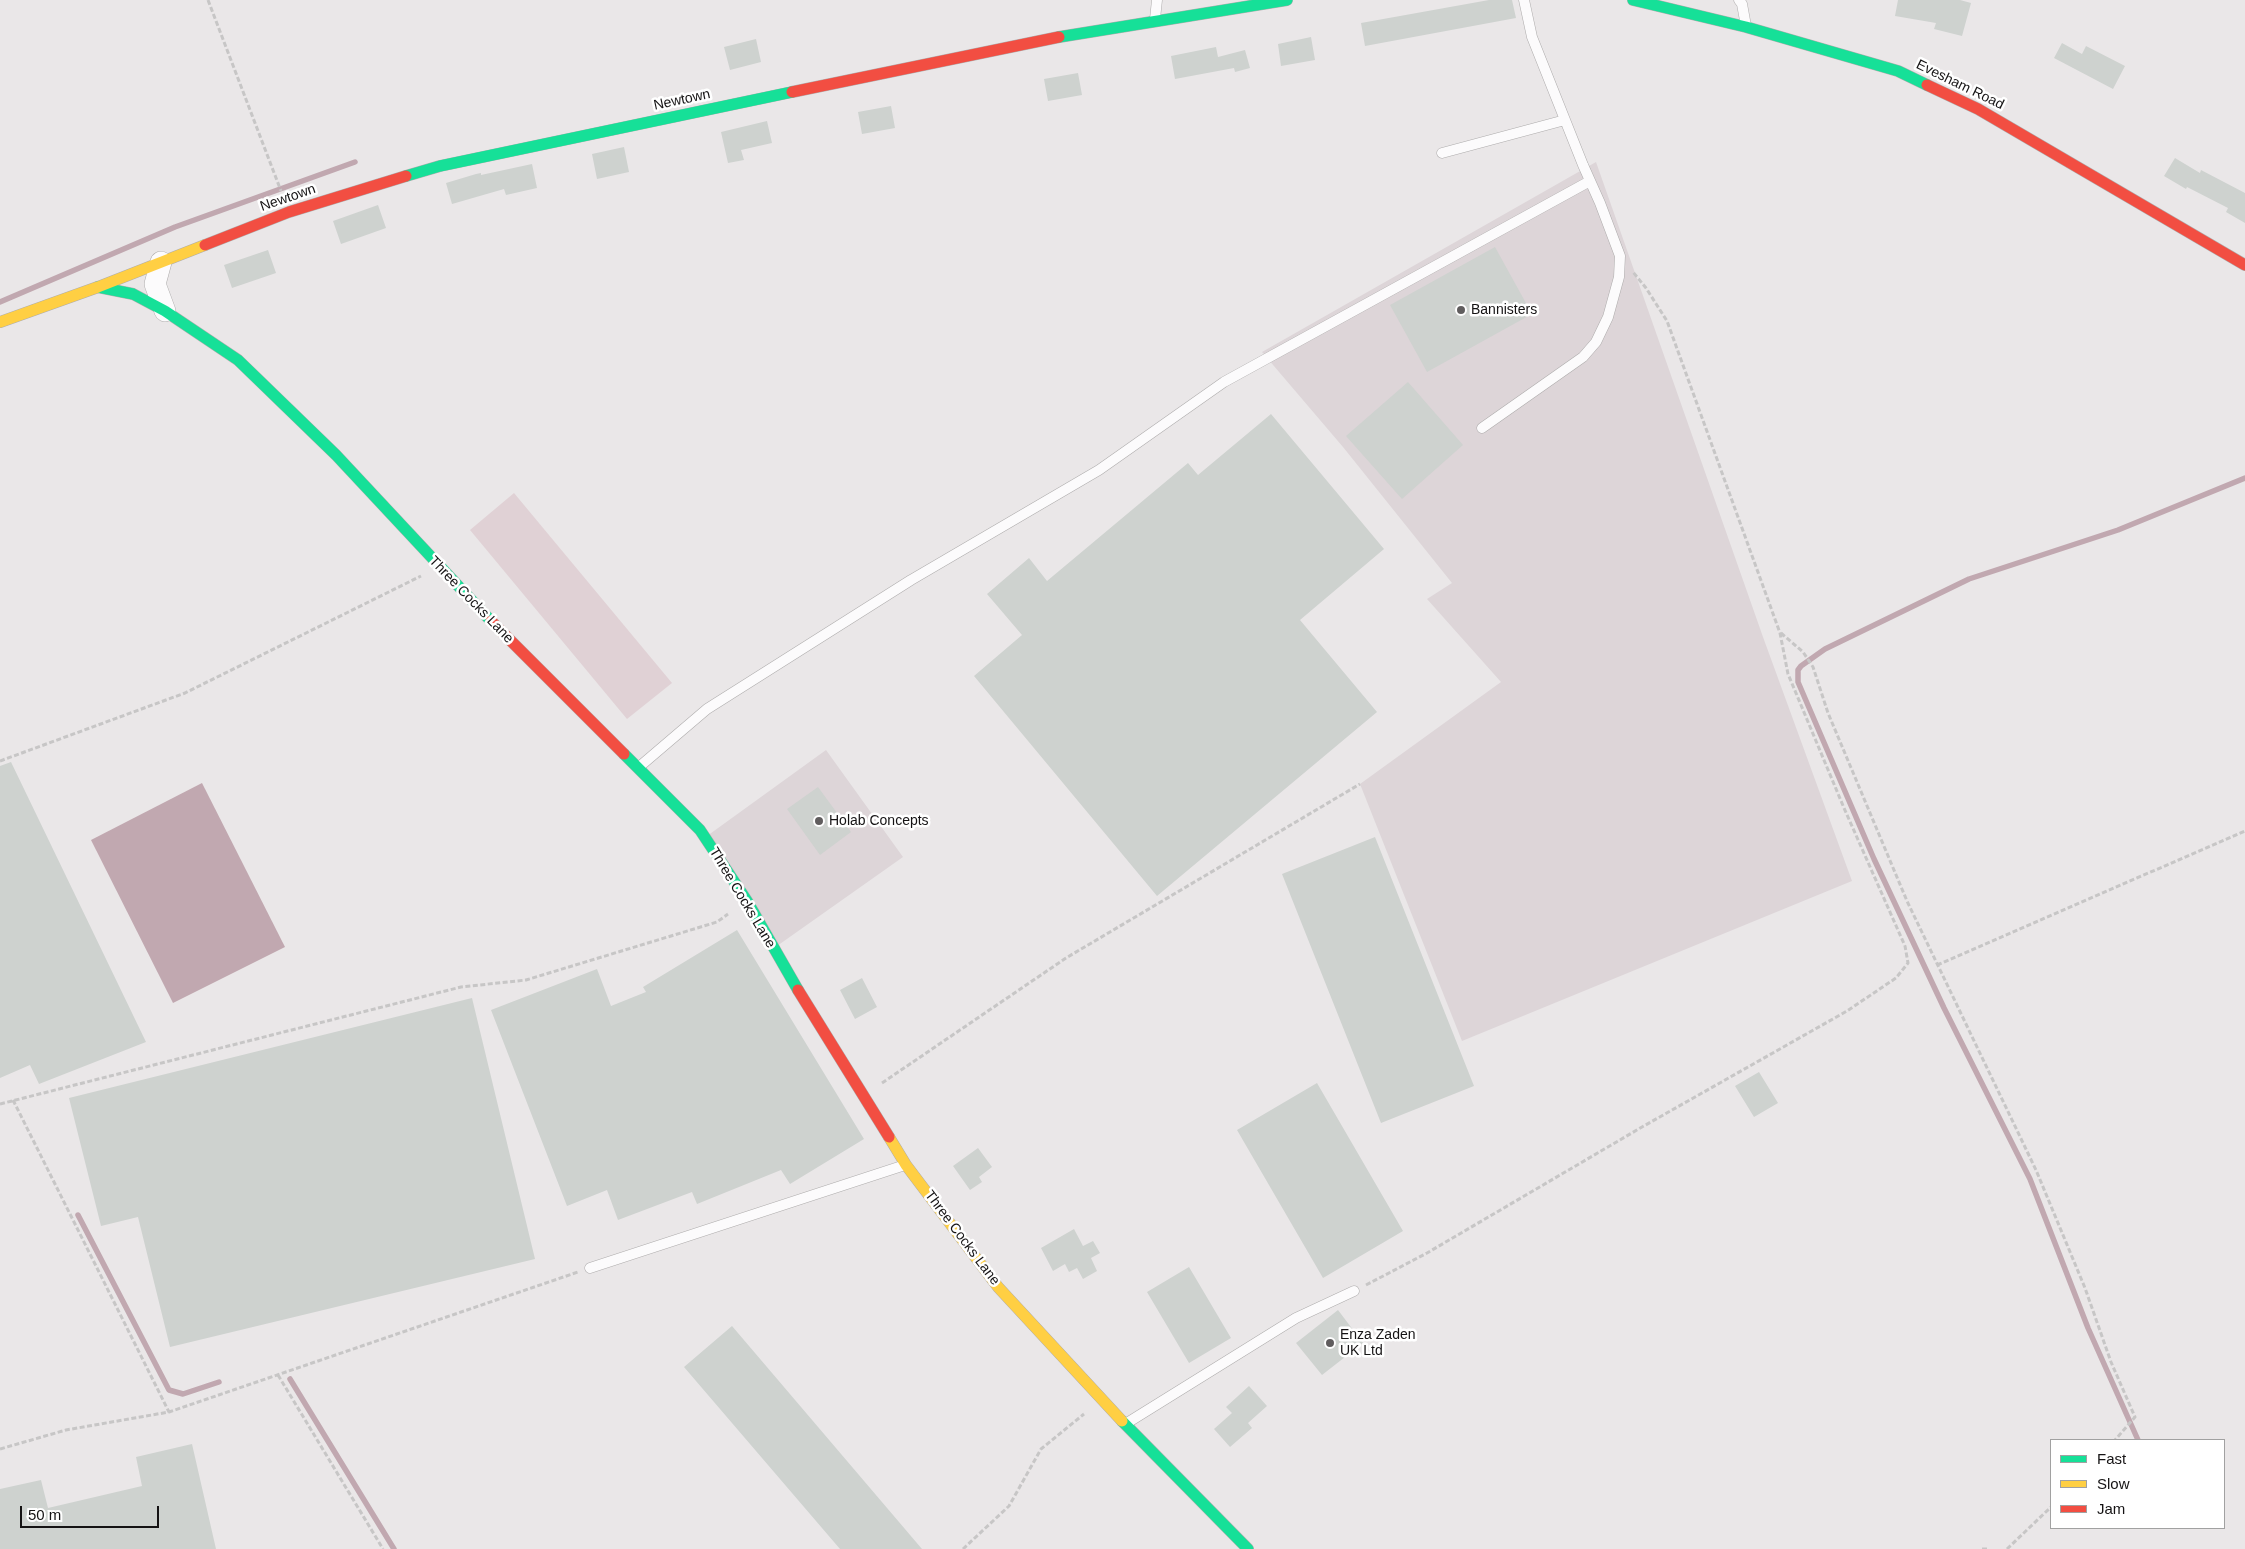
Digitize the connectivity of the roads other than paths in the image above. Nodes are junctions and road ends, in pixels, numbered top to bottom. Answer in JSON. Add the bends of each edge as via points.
{"nodes":[{"id":1,"x":1157,"y":0,"type":"edge"},
{"id":2,"x":1287,"y":0,"type":"edge"},
{"id":3,"x":1524,"y":0,"type":"edge"},
{"id":4,"x":1633,"y":0,"type":"edge"},
{"id":5,"x":1739,"y":0,"type":"edge"},
{"id":6,"x":1155,"y":20,"type":"junction"},
{"id":7,"x":1746,"y":27,"type":"junction"},
{"id":8,"x":1565,"y":120,"type":"junction"},
{"id":9,"x":1442,"y":153,"type":"dead end"},
{"id":10,"x":1590,"y":181,"type":"junction"},
{"id":11,"x":161,"y":262,"type":"junction"},
{"id":12,"x":2245,"y":265,"type":"edge"},
{"id":13,"x":98,"y":286,"type":"junction"},
{"id":14,"x":165,"y":311,"type":"junction"},
{"id":15,"x":0,"y":322,"type":"edge"},
{"id":16,"x":1482,"y":428,"type":"dead end"},
{"id":17,"x":638,"y":768,"type":"junction"},
{"id":18,"x":906,"y":1164,"type":"junction"},
{"id":19,"x":590,"y":1268,"type":"road end"},
{"id":20,"x":1354,"y":1291,"type":"road end"},
{"id":21,"x":1127,"y":1423,"type":"junction"},
{"id":22,"x":1248,"y":1549,"type":"edge"}],
"edges":[{"from":1,"to":6,"type":"lane"},
{"from":2,"to":6,"type":"main road","name":"Newtown"},
{"from":3,"to":8,"type":"lane","via":[[1532,37]]},
{"from":4,"to":7,"type":"main road","name":"Evesham Road"},
{"from":5,"to":7,"type":"lane"},
{"from":6,"to":11,"type":"main road","name":"Newtown","via":[[1066,35],[440,166],[289,212]]},
{"from":7,"to":12,"type":"main road","name":"Evesham Road","via":[[1898,71],[1978,109]]},
{"from":8,"to":9,"type":"lane"},
{"from":8,"to":10,"type":"lane"},
{"from":10,"to":16,"type":"lane","via":[[1620,256],[1619,277],[1608,317],[1596,342],[1583,357]]},
{"from":10,"to":17,"type":"lane","via":[[1224,382],[1099,470],[911,580],[707,709]]},
{"from":11,"to":13,"type":"main road","name":"Newtown"},
{"from":11,"to":14,"type":"street","via":[[155,284]]},
{"from":13,"to":14,"type":"main road","name":"Three Cocks Lane","via":[[134,294]]},
{"from":13,"to":15,"type":"main road"},
{"from":14,"to":17,"type":"main road","name":"Three Cocks Lane","via":[[238,360],[336,455],[439,567]]},
{"from":17,"to":18,"type":"main road","name":"Three Cocks Lane","via":[[700,830],[747,901],[773,949]]},
{"from":18,"to":19,"type":"lane"},
{"from":18,"to":21,"type":"main road","name":"Three Cocks Lane","via":[[998,1287]]},
{"from":20,"to":21,"type":"lane","via":[[1296,1318]]},
{"from":21,"to":22,"type":"main road","name":"Three Cocks Lane"}]}
